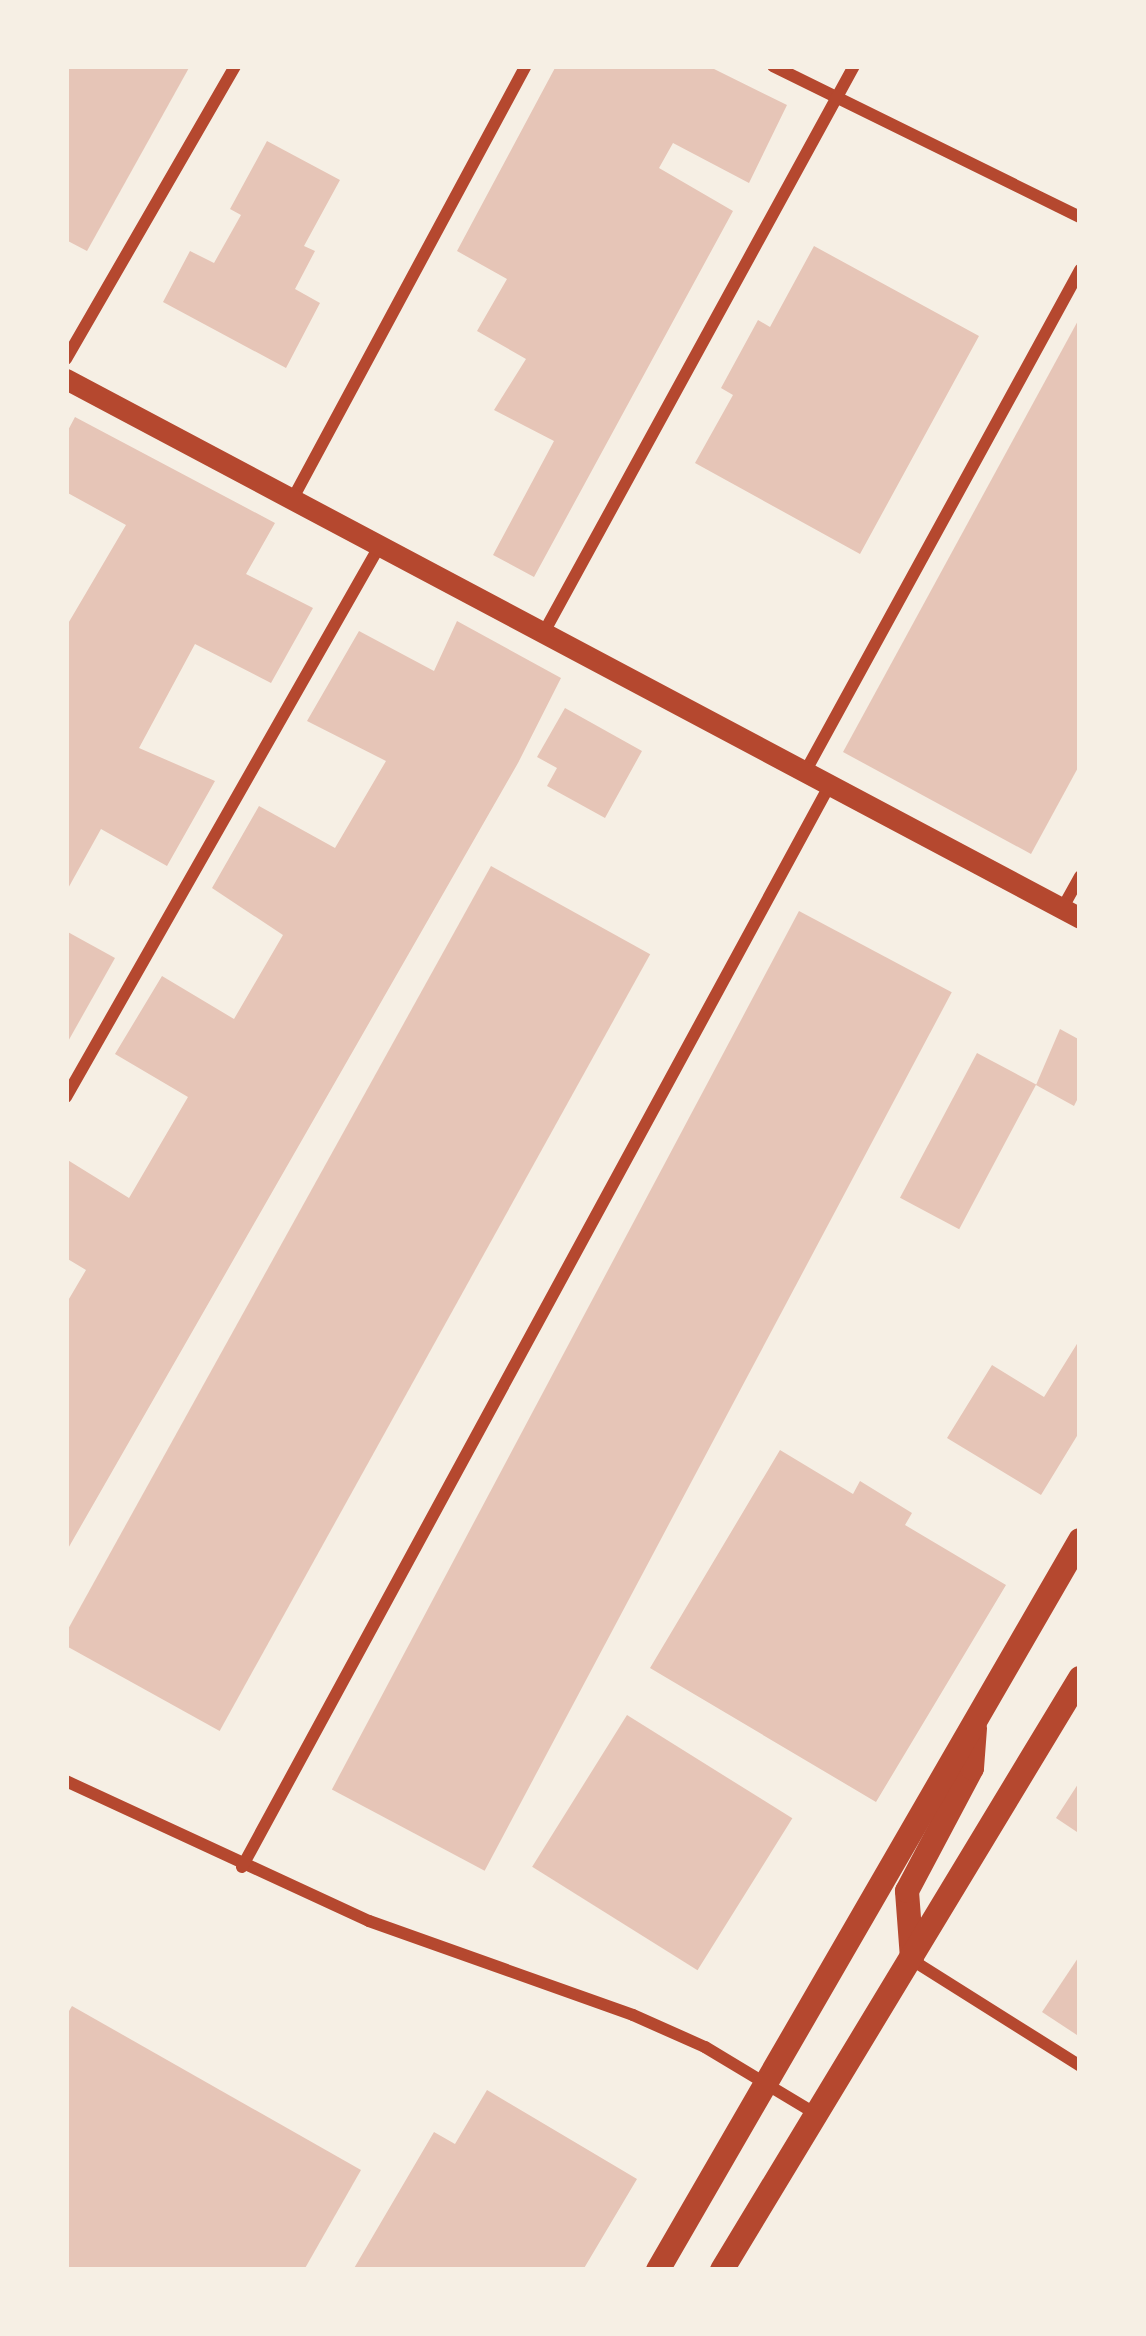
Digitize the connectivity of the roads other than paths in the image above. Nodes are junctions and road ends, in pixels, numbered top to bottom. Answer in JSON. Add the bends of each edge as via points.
{"nodes":[{"id":1,"x":235,"y":66,"type":"edge"},
{"id":2,"x":526,"y":66,"type":"edge"},
{"id":3,"x":773,"y":66,"type":"edge"},
{"id":4,"x":854,"y":66,"type":"edge"},
{"id":5,"x":837,"y":98,"type":"junction"},
{"id":6,"x":1080,"y":217,"type":"edge"},
{"id":7,"x":1080,"y":270,"type":"edge"},
{"id":8,"x":66,"y":359,"type":"edge"},
{"id":9,"x":66,"y":379,"type":"edge"},
{"id":10,"x":292,"y":500,"type":"junction"},
{"id":11,"x":380,"y":547,"type":"junction"},
{"id":12,"x":543,"y":635,"type":"junction"},
{"id":13,"x":803,"y":775,"type":"junction"},
{"id":14,"x":828,"y":788,"type":"junction"},
{"id":15,"x":1080,"y":877,"type":"edge"},
{"id":16,"x":1071,"y":914,"type":"edge"},
{"id":17,"x":66,"y":1097,"type":"edge"},
{"id":18,"x":1080,"y":1540,"type":"edge"},
{"id":19,"x":1080,"y":1678,"type":"edge"},
{"id":20,"x":975,"y":1720,"type":"junction"},
{"id":21,"x":66,"y":1781,"type":"edge"},
{"id":22,"x":242,"y":1867,"type":"junction"},
{"id":23,"x":912,"y":1960,"type":"junction"},
{"id":24,"x":1080,"y":2066,"type":"edge"},
{"id":25,"x":769,"y":2085,"type":"junction"},
{"id":26,"x":817,"y":2114,"type":"junction"},
{"id":27,"x":658,"y":2270,"type":"edge"},
{"id":28,"x":722,"y":2270,"type":"edge"}],
"edges":[{"from":1,"to":8,"type":"street"},
{"from":2,"to":10,"type":"street"},
{"from":3,"to":5,"type":"street"},
{"from":4,"to":5,"type":"street"},
{"from":5,"to":6,"type":"street"},
{"from":5,"to":12,"type":"street"},
{"from":7,"to":13,"type":"street"},
{"from":9,"to":10,"type":"street"},
{"from":10,"to":11,"type":"street"},
{"from":11,"to":12,"type":"street"},
{"from":11,"to":17,"type":"street"},
{"from":12,"to":13,"type":"street"},
{"from":13,"to":14,"type":"street"},
{"from":14,"to":16,"type":"street"},
{"from":14,"to":22,"type":"street"},
{"from":15,"to":16,"type":"street"},
{"from":18,"to":20,"type":"main road"},
{"from":19,"to":23,"type":"main road"},
{"from":20,"to":23,"type":"main road","via":[[972,1768],[907,1891]]},
{"from":20,"to":25,"type":"main road"},
{"from":21,"to":22,"type":"street"},
{"from":22,"to":25,"type":"street","via":[[633,2015]]},
{"from":23,"to":24,"type":"street"},
{"from":23,"to":26,"type":"main road"},
{"from":25,"to":26,"type":"street"},
{"from":25,"to":27,"type":"main road"},
{"from":26,"to":28,"type":"main road"}]}
